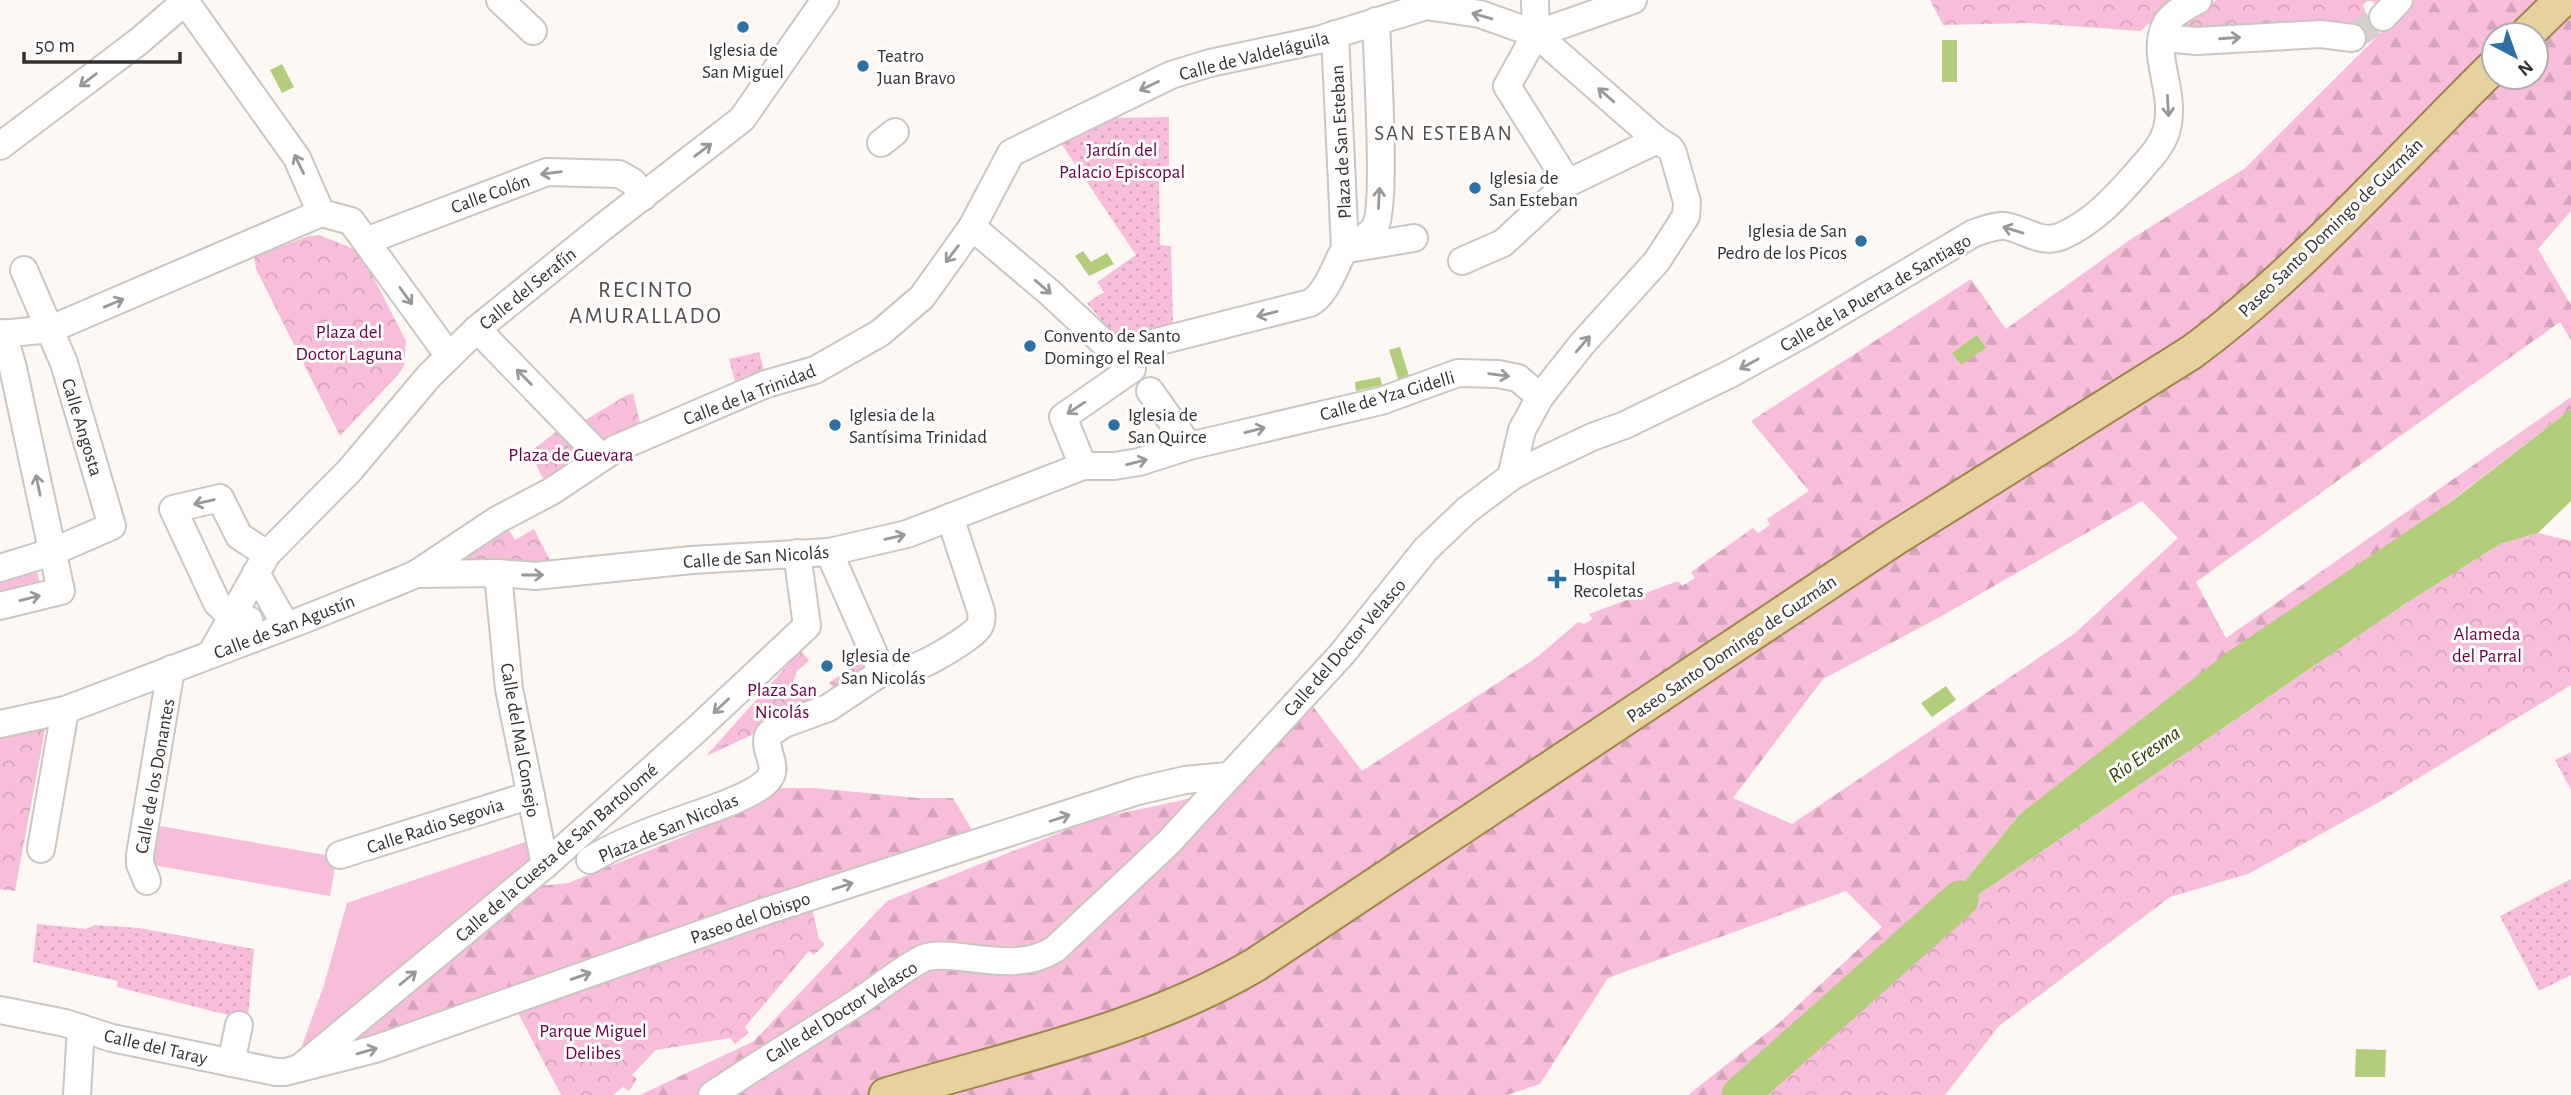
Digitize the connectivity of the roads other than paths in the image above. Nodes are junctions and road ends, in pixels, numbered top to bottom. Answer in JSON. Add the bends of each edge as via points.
{"nodes":[{"id":1,"x":186,"y":0,"type":"edge"},
{"id":2,"x":500,"y":0,"type":"edge"},
{"id":3,"x":1535,"y":0,"type":"edge"},
{"id":4,"x":1633,"y":0,"type":"edge"},
{"id":5,"x":2198,"y":0,"type":"edge"},
{"id":6,"x":2562,"y":0,"type":"edge"},
{"id":7,"x":825,"y":1,"type":"edge"},
{"id":8,"x":1376,"y":21,"type":"junction"},
{"id":9,"x":2540,"y":21,"type":"edge"},
{"id":10,"x":533,"y":30,"type":"dead end"},
{"id":11,"x":1335,"y":34,"type":"junction"},
{"id":12,"x":1536,"y":34,"type":"junction"},
{"id":13,"x":2352,"y":37,"type":"tunnel mouth"},
{"id":14,"x":2162,"y":38,"type":"junction"},
{"id":15,"x":2480,"y":80,"type":"edge"},
{"id":16,"x":1657,"y":139,"type":"junction"},
{"id":17,"x":0,"y":146,"type":"edge"},
{"id":18,"x":1011,"y":153,"type":"joint"},
{"id":19,"x":1568,"y":183,"type":"junction"},
{"id":20,"x":643,"y":197,"type":"junction"},
{"id":21,"x":321,"y":213,"type":"junction"},
{"id":22,"x":972,"y":228,"type":"junction"},
{"id":23,"x":1413,"y":239,"type":"dead end"},
{"id":24,"x":366,"y":241,"type":"junction"},
{"id":25,"x":1345,"y":249,"type":"junction"},
{"id":26,"x":1462,"y":261,"type":"dead end"},
{"id":27,"x":24,"y":270,"type":"dead end"},
{"id":28,"x":51,"y":329,"type":"junction"},
{"id":29,"x":477,"y":329,"type":"junction"},
{"id":30,"x":1,"y":334,"type":"edge"},
{"id":31,"x":449,"y":355,"type":"junction"},
{"id":32,"x":1123,"y":361,"type":"junction"},
{"id":33,"x":1150,"y":391,"type":"dead end"},
{"id":34,"x":1540,"y":397,"type":"junction"},
{"id":35,"x":1189,"y":446,"type":"junction"},
{"id":36,"x":601,"y":457,"type":"junction"},
{"id":37,"x":1083,"y":466,"type":"junction"},
{"id":38,"x":1511,"y":477,"type":"junction"},
{"id":39,"x":950,"y":517,"type":"junction"},
{"id":40,"x":52,"y":552,"type":"junction"},
{"id":41,"x":829,"y":552,"type":"junction"},
{"id":42,"x":797,"y":553,"type":"junction"},
{"id":43,"x":262,"y":564,"type":"junction"},
{"id":44,"x":0,"y":568,"type":"edge"},
{"id":45,"x":498,"y":573,"type":"junction"},
{"id":46,"x":416,"y":574,"type":"junction"},
{"id":47,"x":0,"y":606,"type":"edge"},
{"id":48,"x":232,"y":617,"type":"junction"},
{"id":49,"x":286,"y":626,"type":"junction"},
{"id":50,"x":211,"y":654,"type":"junction"},
{"id":51,"x":172,"y":669,"type":"junction"},
{"id":52,"x":892,"y":671,"type":"junction"},
{"id":53,"x":65,"y":710,"type":"junction"},
{"id":54,"x":0,"y":724,"type":"edge"},
{"id":55,"x":1228,"y":776,"type":"junction"},
{"id":56,"x":531,"y":795,"type":"junction"},
{"id":57,"x":41,"y":849,"type":"dead end"},
{"id":58,"x":340,"y":855,"type":"dead end"},
{"id":59,"x":590,"y":860,"type":"dead end"},
{"id":60,"x":545,"y":865,"type":"junction"},
{"id":61,"x":147,"y":881,"type":"dead end"},
{"id":62,"x":0,"y":1010,"type":"edge"},
{"id":63,"x":239,"y":1025,"type":"dead end"},
{"id":64,"x":81,"y":1028,"type":"junction"},
{"id":65,"x":231,"y":1063,"type":"junction"},
{"id":66,"x":287,"y":1070,"type":"junction"},
{"id":67,"x":77,"y":1095,"type":"edge"},
{"id":68,"x":712,"y":1095,"type":"edge"},
{"id":69,"x":886,"y":1095,"type":"edge"}],
"edges":[{"from":1,"to":17,"type":"street","one_way":true},
{"from":21,"to":1,"type":"street","one_way":true,"via":[[298,158]]},
{"from":2,"to":10,"type":"street"},
{"from":3,"to":12,"type":"street"},
{"from":4,"to":12,"type":"street"},
{"from":5,"to":14,"type":"street","via":[[2167,21]]},
{"from":6,"to":9,"type":"main road"},
{"from":20,"to":7,"type":"street","name":"Calle del Serafín","one_way":true,"via":[[742,119]]},
{"from":8,"to":11,"type":"street","name":"Calle de Valdeláguila"},
{"from":12,"to":8,"type":"street","name":"Calle de Valdeláguila","one_way":true,"via":[[1480,14],[1426,6]]},
{"from":25,"to":8,"type":"street","name":"Plaza de San Esteban","one_way":true,"via":[[1369,235],[1378,218]]},
{"from":11,"to":18,"type":"street","name":"Calle de Valdeláguila","one_way":true,"via":[[1171,75]]},
{"from":11,"to":25,"type":"street","name":"Plaza de San Esteban"},
{"from":16,"to":12,"type":"street","one_way":true},
{"from":12,"to":19,"type":"street","via":[[1507,86]]},
{"from":14,"to":13,"type":"street","one_way":true},
{"from":14,"to":38,"type":"street","name":"Calle de la Puerta de Santiago","one_way":true,"via":[[2170,109],[2167,129],[2159,147],[2112,203],[2078,228],[2048,239],[2007,226],[1974,233],[1730,374]]},
{"from":15,"to":69,"type":"main road","name":"Paseo Santo Domingo de Guzmán","via":[[2287,273],[2192,352],[1894,539],[1255,965],[1150,1016]]},
{"from":16,"to":19,"type":"street"},
{"from":34,"to":16,"type":"street","one_way":true,"via":[[1657,261],[1686,216],[1687,202],[1673,153]]},
{"from":18,"to":22,"type":"street","name":"Calle de la Trinidad"},
{"from":19,"to":26,"type":"street","via":[[1503,243]]},
{"from":20,"to":24,"type":"street","name":"Calle Colón","one_way":true,"via":[[633,182],[619,174],[547,172]]},
{"from":20,"to":29,"type":"street","name":"Calle del Serafín"},
{"from":21,"to":24,"type":"street","via":[[351,221]]},
{"from":28,"to":21,"type":"street","one_way":true},
{"from":22,"to":32,"type":"street","one_way":true},
{"from":22,"to":36,"type":"street","name":"Calle de la Trinidad","one_way":true,"via":[[922,297],[880,332],[815,370],[766,384]]},
{"from":23,"to":25,"type":"street"},
{"from":24,"to":31,"type":"street","one_way":true},
{"from":25,"to":32,"type":"street","name":"Plaza de San Esteban","one_way":true,"via":[[1310,303]]},
{"from":27,"to":28,"type":"street","name":"Calle Angosta"},
{"from":28,"to":30,"type":"street"},
{"from":28,"to":40,"type":"street","name":"Calle Angosta","via":[[112,526]]},
{"from":29,"to":31,"type":"street","name":"Calle del Serafín"},
{"from":36,"to":29,"type":"street","one_way":true},
{"from":40,"to":30,"type":"street","one_way":true,"via":[[13,368]]},
{"from":31,"to":43,"type":"street"},
{"from":32,"to":37,"type":"street","one_way":true,"via":[[1063,417]]},
{"from":33,"to":35,"type":"street"},
{"from":35,"to":34,"type":"street","name":"Calle de Yza Gidelli","one_way":true,"via":[[1381,401],[1458,373],[1518,379]]},
{"from":34,"to":38,"type":"street","via":[[1522,430]]},
{"from":37,"to":35,"type":"street","name":"Calle de Yza Gidelli","one_way":true,"via":[[1126,465]]},
{"from":36,"to":46,"type":"street","name":"Calle de San Agustín"},
{"from":37,"to":39,"type":"street","name":"Calle de San Nicolás"},
{"from":38,"to":55,"type":"street","name":"Calle del Doctor Velasco","via":[[1451,523],[1426,549],[1341,655]]},
{"from":41,"to":39,"type":"street","name":"Calle de San Nicolás","one_way":true,"via":[[907,534]]},
{"from":39,"to":52,"type":"street","via":[[982,620],[975,632],[936,657]]},
{"from":40,"to":44,"type":"street"},
{"from":47,"to":40,"type":"street","one_way":true,"via":[[61,591]]},
{"from":41,"to":42,"type":"street","name":"Calle de San Nicolás"},
{"from":41,"to":52,"type":"street"},
{"from":45,"to":42,"type":"street","name":"Calle de San Nicolás","one_way":true,"via":[[535,576]]},
{"from":42,"to":60,"type":"street","name":"Calle de la Cuesta de San Bartolomé","one_way":true,"via":[[807,626]]},
{"from":43,"to":48,"type":"street"},
{"from":43,"to":48,"type":"street","one_way":true,"via":[[239,536],[220,498],[173,509],[218,603]]},
{"from":43,"to":49,"type":"street"},
{"from":45,"to":46,"type":"street","name":"Calle de San Nicolás"},
{"from":45,"to":56,"type":"street","name":"Calle del Mal Consejo","via":[[509,689]]},
{"from":46,"to":49,"type":"street","name":"Calle de San Agustín"},
{"from":48,"to":49,"type":"street"},
{"from":48,"to":50,"type":"street"},
{"from":49,"to":50,"type":"street","name":"Calle de San Agustín"},
{"from":50,"to":51,"type":"street","name":"Calle de San Agustín"},
{"from":51,"to":53,"type":"street","name":"Calle de San Agustín"},
{"from":51,"to":61,"type":"street","name":"Calle de los Donantes","via":[[140,855]]},
{"from":52,"to":59,"type":"street","name":"Plaza de San Nicolas","via":[[828,708],[769,734],[766,742],[773,771],[767,781],[734,800]]},
{"from":53,"to":54,"type":"street","name":"Calle de San Agustín"},
{"from":53,"to":57,"type":"street"},
{"from":66,"to":55,"type":"street","name":"Paseo del Obispo","one_way":true,"via":[[375,1049],[766,911],[1138,791]]},
{"from":55,"to":68,"type":"street","name":"Calle del Doctor Velasco","via":[[1167,843],[1048,954],[1022,961],[941,955],[924,958]]},
{"from":56,"to":58,"type":"street","name":"Calle Radio Segovia"},
{"from":56,"to":60,"type":"street","name":"Calle del Mal Consejo"},
{"from":66,"to":60,"type":"street","name":"Calle de la Cuesta de San Bartolomé","one_way":true},
{"from":62,"to":64,"type":"street","name":"Calle del Taray"},
{"from":63,"to":65,"type":"street","name":"Calle del Taray"},
{"from":64,"to":65,"type":"street","name":"Calle del Taray"},
{"from":64,"to":67,"type":"street","name":"Calle del Taray"},
{"from":65,"to":66,"type":"street","name":"Calle del Taray"}]}
